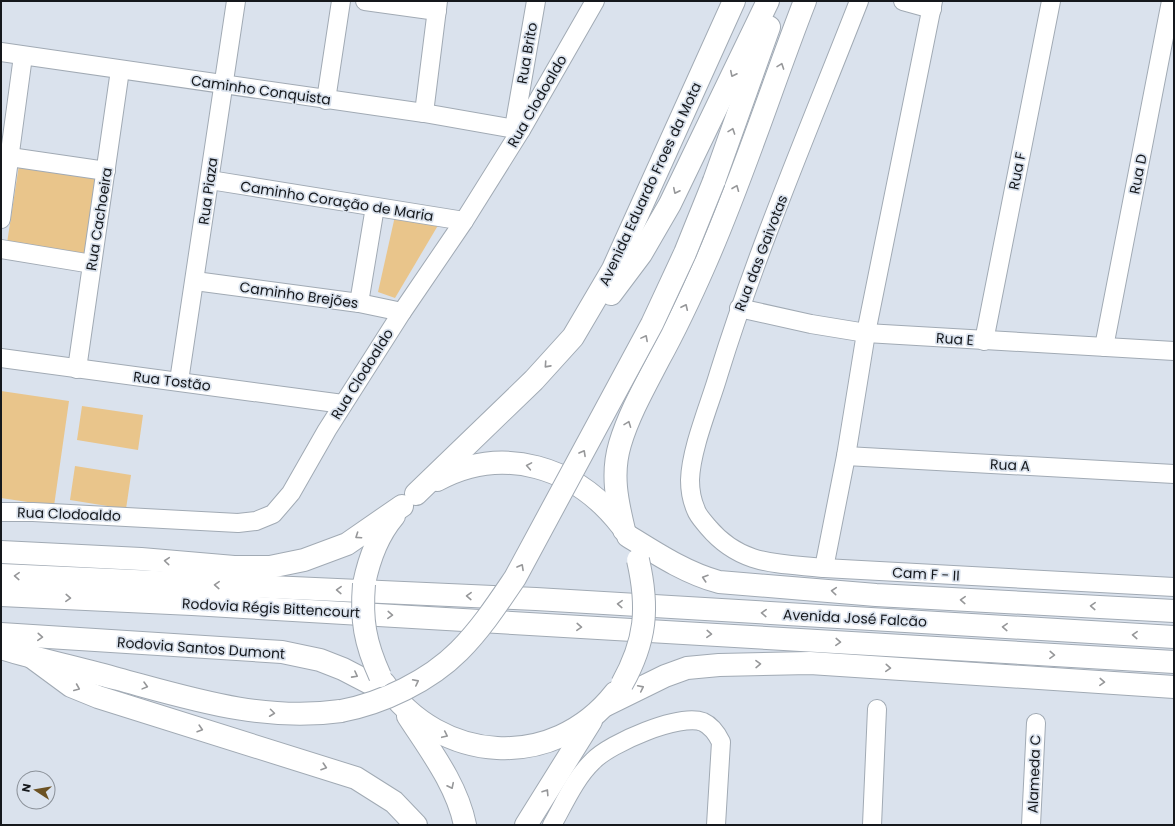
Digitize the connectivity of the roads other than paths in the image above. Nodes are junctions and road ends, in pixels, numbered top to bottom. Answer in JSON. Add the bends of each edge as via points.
{"nodes":[{"id":1,"x":236,"y":1,"type":"edge"},
{"id":2,"x":341,"y":1,"type":"edge"},
{"id":3,"x":365,"y":1,"type":"edge"},
{"id":4,"x":536,"y":1,"type":"edge"},
{"id":5,"x":595,"y":1,"type":"edge"},
{"id":6,"x":734,"y":1,"type":"edge"},
{"id":7,"x":768,"y":1,"type":"edge"},
{"id":8,"x":778,"y":1,"type":"edge"},
{"id":9,"x":859,"y":1,"type":"edge"},
{"id":10,"x":903,"y":1,"type":"edge"},
{"id":11,"x":1051,"y":1,"type":"edge"},
{"id":12,"x":1171,"y":1,"type":"edge"},
{"id":13,"x":806,"y":2,"type":"edge"},
{"id":14,"x":933,"y":5,"type":"edge"},
{"id":15,"x":437,"y":6,"type":"edge"},
{"id":16,"x":1169,"y":35,"type":"edge"},
{"id":17,"x":1,"y":52,"type":"edge"},
{"id":18,"x":23,"y":56,"type":"junction"},
{"id":19,"x":120,"y":70,"type":"junction"},
{"id":20,"x":224,"y":85,"type":"junction"},
{"id":21,"x":326,"y":100,"type":"junction"},
{"id":22,"x":424,"y":113,"type":"junction"},
{"id":23,"x":517,"y":129,"type":"junction"},
{"id":24,"x":10,"y":157,"type":"junction"},
{"id":25,"x":106,"y":171,"type":"junction"},
{"id":26,"x":210,"y":180,"type":"junction"},
{"id":27,"x":375,"y":207,"type":"junction"},
{"id":28,"x":1,"y":219,"type":"edge"},
{"id":29,"x":464,"y":221,"type":"junction"},
{"id":30,"x":1,"y":249,"type":"edge"},
{"id":31,"x":92,"y":264,"type":"junction"},
{"id":32,"x":195,"y":281,"type":"junction"},
{"id":33,"x":359,"y":303,"type":"junction"},
{"id":34,"x":739,"y":308,"type":"junction"},
{"id":35,"x":402,"y":312,"type":"junction"},
{"id":36,"x":866,"y":333,"type":"junction"},
{"id":37,"x":573,"y":336,"type":"junction"},
{"id":38,"x":984,"y":341,"type":"junction"},
{"id":39,"x":1104,"y":347,"type":"junction"},
{"id":40,"x":1174,"y":351,"type":"edge"},
{"id":41,"x":1,"y":358,"type":"edge"},
{"id":42,"x":77,"y":369,"type":"junction"},
{"id":43,"x":179,"y":381,"type":"junction"},
{"id":44,"x":344,"y":404,"type":"junction"},
{"id":45,"x":846,"y":456,"type":"junction"},
{"id":46,"x":1174,"y":474,"type":"edge"},
{"id":47,"x":409,"y":500,"type":"junction"},
{"id":48,"x":1,"y":512,"type":"edge"},
{"id":49,"x":696,"y":512,"type":"joint"},
{"id":50,"x":626,"y":533,"type":"junction"},
{"id":51,"x":1,"y":552,"type":"edge"},
{"id":52,"x":824,"y":568,"type":"junction"},
{"id":53,"x":1,"y":575,"type":"edge"},
{"id":54,"x":1174,"y":587,"type":"edge"},
{"id":55,"x":1,"y":595,"type":"edge"},
{"id":56,"x":536,"y":599,"type":"joint"},
{"id":57,"x":1174,"y":611,"type":"edge"},
{"id":58,"x":540,"y":624,"type":"joint"},
{"id":59,"x":1,"y":634,"type":"edge"},
{"id":60,"x":1174,"y":638,"type":"edge"},
{"id":61,"x":1,"y":648,"type":"edge"},
{"id":62,"x":34,"y":658,"type":"junction"},
{"id":63,"x":1174,"y":662,"type":"edge"},
{"id":64,"x":1174,"y":687,"type":"edge"},
{"id":65,"x":397,"y":700,"type":"junction"},
{"id":66,"x":877,"y":709,"type":"dead end"},
{"id":67,"x":601,"y":710,"type":"junction"},
{"id":68,"x":1036,"y":723,"type":"dead end"},
{"id":69,"x":416,"y":825,"type":"edge"},
{"id":70,"x":465,"y":825,"type":"edge"},
{"id":71,"x":526,"y":825,"type":"edge"},
{"id":72,"x":552,"y":825,"type":"edge"},
{"id":73,"x":716,"y":825,"type":"edge"},
{"id":74,"x":872,"y":825,"type":"edge"},
{"id":75,"x":1032,"y":825,"type":"edge"}],
"edges":[{"from":1,"to":20,"type":"street","name":"Rua Piaza"},
{"from":2,"to":21,"type":"street"},
{"from":3,"to":15,"type":"street"},
{"from":4,"to":23,"type":"street","name":"Rua Brito"},
{"from":5,"to":23,"type":"street","name":"Rua Clodoaldo"},
{"from":6,"to":37,"type":"main road","name":"Avenida Eduardo Froes da Mota","via":[[613,269]]},
{"from":7,"to":37,"type":"main road","one_way":true,"via":[[670,204],[641,254],[616,289]]},
{"from":62,"to":8,"type":"main road","one_way":true,"bridge":true,"via":[[226,707],[280,714],[317,714],[354,708],[391,695],[427,677],[459,651],[493,612],[515,578],[652,324],[685,253],[714,181]]},
{"from":9,"to":34,"type":"street","name":"Rua das Gaivotas"},
{"from":10,"to":14,"type":"street"},
{"from":11,"to":38,"type":"street","name":"Rua F"},
{"from":12,"to":16,"type":"street","name":"Rua D"},
{"from":50,"to":13,"type":"main road","name":"Avenida Eduardo Froes da Mota","one_way":true,"via":[[616,497],[615,471],[620,444],[635,406],[706,263]]},
{"from":14,"to":36,"type":"street"},
{"from":15,"to":22,"type":"street"},
{"from":16,"to":39,"type":"street","name":"Rua D"},
{"from":17,"to":18,"type":"street","name":"Caminho Conquista"},
{"from":18,"to":19,"type":"street","name":"Caminho Conquista"},
{"from":18,"to":24,"type":"street"},
{"from":19,"to":20,"type":"street","name":"Caminho Conquista"},
{"from":19,"to":25,"type":"street","name":"Rua Cachoeira"},
{"from":20,"to":21,"type":"street","name":"Caminho Conquista"},
{"from":20,"to":26,"type":"street","name":"Rua Piaza"},
{"from":21,"to":22,"type":"street","name":"Caminho Conquista"},
{"from":22,"to":23,"type":"street","name":"Caminho Conquista"},
{"from":23,"to":29,"type":"street","name":"Rua Clodoaldo"},
{"from":24,"to":25,"type":"street"},
{"from":24,"to":28,"type":"street"},
{"from":25,"to":31,"type":"street","name":"Rua Cachoeira"},
{"from":26,"to":27,"type":"street","name":"Caminho Coração de Maria"},
{"from":26,"to":32,"type":"street","name":"Rua Piaza"},
{"from":27,"to":29,"type":"street","name":"Caminho Coração de Maria"},
{"from":27,"to":33,"type":"street"},
{"from":29,"to":35,"type":"street","name":"Rua Clodoaldo"},
{"from":30,"to":31,"type":"street"},
{"from":31,"to":42,"type":"street","name":"Rua Cachoeira"},
{"from":32,"to":33,"type":"street","name":"Caminho Brejões"},
{"from":32,"to":43,"type":"street","name":"Rua Piaza"},
{"from":33,"to":35,"type":"street","name":"Caminho Brejões"},
{"from":34,"to":36,"type":"street","name":"Rua E"},
{"from":34,"to":49,"type":"street","name":"Rua das Gaivotas","via":[[696,448],[690,479]]},
{"from":35,"to":44,"type":"street","name":"Rua Clodoaldo"},
{"from":36,"to":38,"type":"street","name":"Rua E"},
{"from":36,"to":45,"type":"street"},
{"from":37,"to":47,"type":"main road","name":"Avenida Eduardo Froes da Mota","one_way":true,"via":[[534,380]]},
{"from":38,"to":39,"type":"street","name":"Rua E"},
{"from":39,"to":40,"type":"street","name":"Rua E"},
{"from":41,"to":42,"type":"street","name":"Rua Tostão"},
{"from":42,"to":43,"type":"street","name":"Rua Tostão"},
{"from":43,"to":44,"type":"street","name":"Rua Tostão"},
{"from":44,"to":48,"type":"street","name":"Rua Clodoaldo","via":[[291,492],[273,514],[256,521],[238,523]]},
{"from":45,"to":46,"type":"street","name":"Rua A"},
{"from":45,"to":52,"type":"street"},
{"from":50,"to":47,"type":"main road","name":"Avenida Eduardo Froes da Mota","one_way":true,"via":[[608,509],[593,495],[566,477],[541,468],[515,463],[462,469],[438,479]]},
{"from":47,"to":51,"type":"main road","one_way":true,"via":[[346,544],[304,560],[270,567],[234,567],[141,559]]},
{"from":47,"to":65,"type":"main road","name":"Avenida Eduardo Froes da Mota","bridge":true,"via":[[388,524],[372,555],[364,584],[362,610],[368,648],[380,676]]},
{"from":49,"to":52,"type":"street","name":"Cam F - II","via":[[713,533],[731,549],[746,557],[778,564]]},
{"from":57,"to":50,"type":"main road","one_way":true,"via":[[876,595],[719,582],[684,570]]},
{"from":50,"to":67,"type":"main road","name":"Avenida Eduardo Froes da Mota","bridge":true,"via":[[638,560],[644,585],[646,611],[642,637],[634,661],[622,684]]},
{"from":52,"to":54,"type":"street","name":"Cam F - II"},
{"from":56,"to":53,"type":"main road","name":"Rodovia Régis Bittencourt","one_way":true},
{"from":55,"to":58,"type":"main road","name":"Rodovia Régis Bittencourt","one_way":true},
{"from":60,"to":56,"type":"main road","name":"Avenida José Falcão","one_way":true},
{"from":58,"to":63,"type":"main road","name":"Avenida José Falcão","one_way":true},
{"from":59,"to":65,"type":"main road","name":"Rodovia Santos Dumont","one_way":true,"via":[[282,652],[320,660],[344,669]]},
{"from":61,"to":62,"type":"main road"},
{"from":62,"to":69,"type":"main road","one_way":true,"via":[[71,686],[98,697],[356,778],[394,802]]},
{"from":67,"to":64,"type":"main road","one_way":true,"via":[[665,676],[687,668],[719,665],[810,663]]},
{"from":65,"to":67,"type":"main road","name":"Avenida Eduardo Froes da Mota","one_way":true,"via":[[422,723],[445,736],[470,745],[496,749],[523,747],[549,741],[574,730]]},
{"from":65,"to":70,"type":"main road","name":"Avenida Eduardo Froes da Mota","one_way":true,"via":[[444,773],[463,814]]},
{"from":66,"to":74,"type":"street"},
{"from":71,"to":67,"type":"main road","name":"Avenida Eduardo Froes da Mota","one_way":true},
{"from":68,"to":75,"type":"street","name":"Alameda C"},
{"from":72,"to":73,"type":"street","via":[[580,777],[593,760],[613,745],[647,730],[694,720],[703,722],[711,728],[721,742]]}]}
